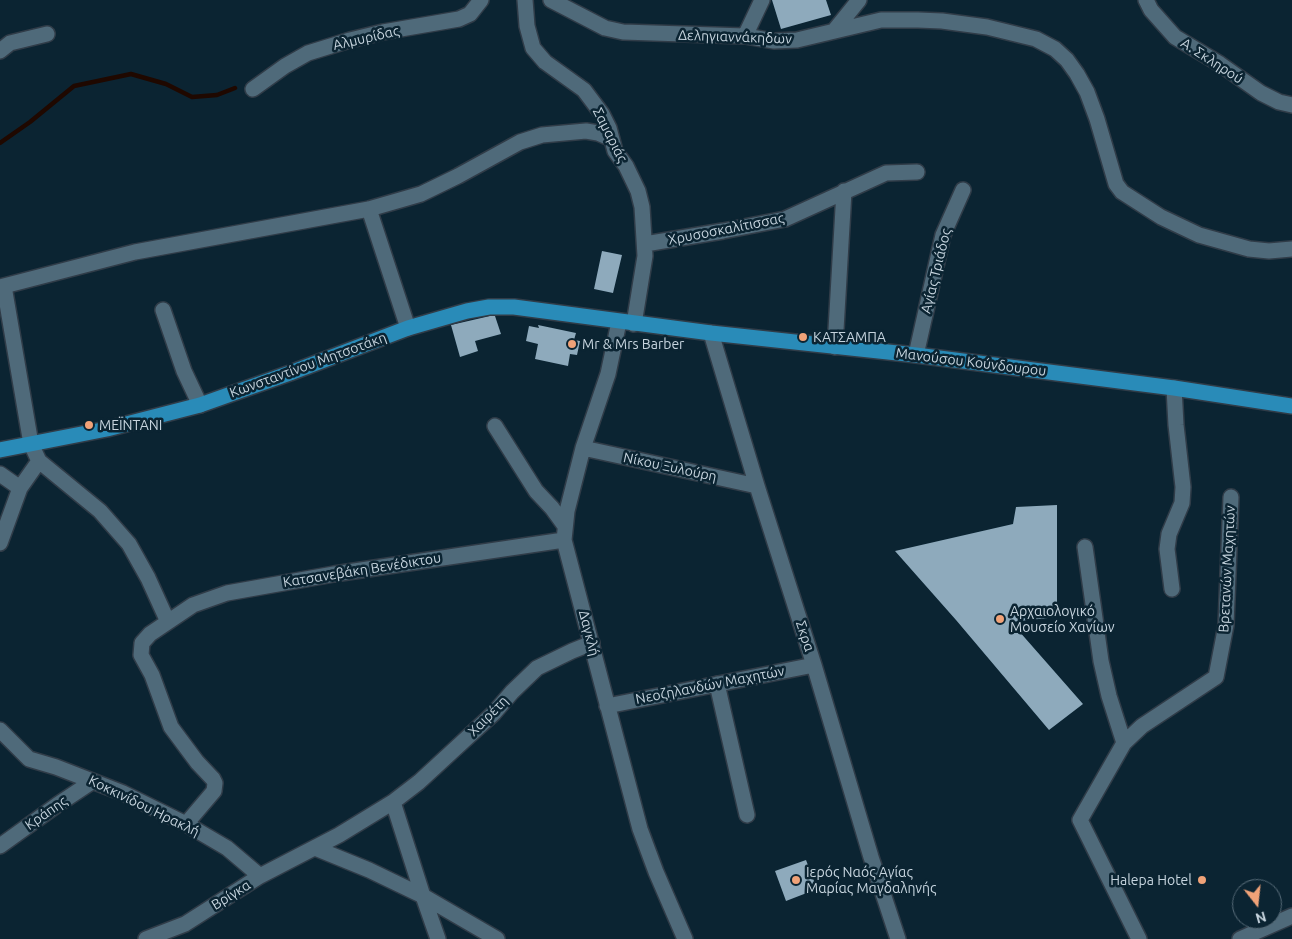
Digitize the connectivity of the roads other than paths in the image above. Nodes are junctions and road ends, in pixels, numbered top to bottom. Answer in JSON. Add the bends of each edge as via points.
{"nodes":[{"id":1,"x":481,"y":0,"type":"edge"},
{"id":2,"x":525,"y":0,"type":"edge"},
{"id":3,"x":551,"y":0,"type":"edge"},
{"id":4,"x":762,"y":0,"type":"edge"},
{"id":5,"x":859,"y":0,"type":"edge"},
{"id":6,"x":1146,"y":0,"type":"edge"},
{"id":7,"x":834,"y":31,"type":"junction"},
{"id":8,"x":47,"y":34,"type":"dead end"},
{"id":9,"x":745,"y":36,"type":"junction"},
{"id":10,"x":0,"y":51,"type":"edge"},
{"id":11,"x":253,"y":88,"type":"dead end"},
{"id":12,"x":1292,"y":106,"type":"edge"},
{"id":13,"x":612,"y":138,"type":"junction"},
{"id":14,"x":917,"y":172,"type":"dead end"},
{"id":15,"x":963,"y":190,"type":"dead end"},
{"id":16,"x":844,"y":192,"type":"junction"},
{"id":17,"x":369,"y":209,"type":"junction"},
{"id":18,"x":645,"y":244,"type":"junction"},
{"id":19,"x":1292,"y":249,"type":"edge"},
{"id":20,"x":2,"y":287,"type":"edge"},
{"id":21,"x":163,"y":310,"type":"dead end"},
{"id":22,"x":619,"y":322,"type":"junction"},
{"id":23,"x":634,"y":324,"type":"junction"},
{"id":24,"x":408,"y":328,"type":"junction"},
{"id":25,"x":711,"y":333,"type":"junction"},
{"id":26,"x":835,"y":347,"type":"junction"},
{"id":27,"x":916,"y":355,"type":"junction"},
{"id":28,"x":1174,"y":388,"type":"junction"},
{"id":29,"x":200,"y":404,"type":"junction"},
{"id":30,"x":1292,"y":406,"type":"edge"},
{"id":31,"x":495,"y":426,"type":"dead end"},
{"id":32,"x":31,"y":444,"type":"junction"},
{"id":33,"x":583,"y":448,"type":"junction"},
{"id":34,"x":0,"y":450,"type":"edge"},
{"id":35,"x":39,"y":461,"type":"junction"},
{"id":36,"x":0,"y":474,"type":"edge"},
{"id":37,"x":757,"y":486,"type":"junction"},
{"id":38,"x":20,"y":488,"type":"junction"},
{"id":39,"x":1231,"y":497,"type":"dead end"},
{"id":40,"x":564,"y":533,"type":"junction"},
{"id":41,"x":0,"y":543,"type":"edge"},
{"id":42,"x":1086,"y":547,"type":"dead end"},
{"id":43,"x":1172,"y":589,"type":"dead end"},
{"id":44,"x":168,"y":622,"type":"junction"},
{"id":45,"x":592,"y":643,"type":"junction"},
{"id":46,"x":814,"y":665,"type":"junction"},
{"id":47,"x":717,"y":684,"type":"junction"},
{"id":48,"x":607,"y":706,"type":"junction"},
{"id":49,"x":0,"y":730,"type":"edge"},
{"id":50,"x":1124,"y":743,"type":"junction"},
{"id":51,"x":93,"y":781,"type":"junction"},
{"id":52,"x":393,"y":802,"type":"junction"},
{"id":53,"x":747,"y":815,"type":"dead end"},
{"id":54,"x":186,"y":824,"type":"junction"},
{"id":55,"x":0,"y":846,"type":"edge"},
{"id":56,"x":315,"y":848,"type":"junction"},
{"id":57,"x":260,"y":876,"type":"junction"},
{"id":58,"x":423,"y":896,"type":"junction"},
{"id":59,"x":1292,"y":916,"type":"edge"},
{"id":60,"x":146,"y":939,"type":"edge"},
{"id":61,"x":438,"y":939,"type":"edge"},
{"id":62,"x":497,"y":939,"type":"edge"},
{"id":63,"x":685,"y":939,"type":"edge"},
{"id":64,"x":898,"y":939,"type":"edge"},
{"id":65,"x":1139,"y":939,"type":"edge"},
{"id":66,"x":1240,"y":939,"type":"edge"}],
"edges":[{"from":1,"to":11,"type":"street","name":"Αλμυρίδας","via":[[470,14],[460,19],[383,32],[308,52]]},
{"from":2,"to":13,"type":"street","name":"Σαμαριάς","via":[[533,48],[545,62],[584,90],[602,114]]},
{"from":3,"to":9,"type":"street","name":"Δεληγιαννάκηδων","via":[[605,28],[623,32]]},
{"from":4,"to":9,"type":"street"},
{"from":5,"to":7,"type":"street"},
{"from":6,"to":12,"type":"street","name":"Α. Σκληρού","via":[[1175,37],[1262,93]]},
{"from":7,"to":9,"type":"street","name":"Δεληγιαννάκηδων","via":[[797,40],[774,41]]},
{"from":7,"to":19,"type":"street","name":"Δεληγιαννάκηδων","via":[[881,20],[942,21],[987,27],[1036,40],[1067,60],[1077,74],[1087,92],[1116,184],[1122,192],[1161,217],[1199,235],[1249,249]]},
{"from":8,"to":10,"type":"street","via":[[10,43]]},
{"from":13,"to":17,"type":"street","via":[[586,131],[520,142],[421,194]]},
{"from":13,"to":18,"type":"street","name":"Σαμαριάς","via":[[615,151],[638,192]]},
{"from":14,"to":16,"type":"street","name":"Χρυσοσκαλίτισσας","via":[[886,173]]},
{"from":15,"to":27,"type":"street","name":"Αγίας Τριάδος","via":[[943,235]]},
{"from":16,"to":18,"type":"street","name":"Χρυσοσκαλίτισσας","via":[[785,219]]},
{"from":16,"to":26,"type":"street"},
{"from":17,"to":20,"type":"street","via":[[135,252]]},
{"from":17,"to":24,"type":"street"},
{"from":18,"to":23,"type":"street","name":"Σαμαριάς"},
{"from":20,"to":32,"type":"street"},
{"from":21,"to":29,"type":"street","via":[[184,371]]},
{"from":22,"to":23,"type":"main road","name":"Μανούσου Κούνδουρου"},
{"from":22,"to":24,"type":"main road","name":"Κωνσταντίνου Μητσοτάκη","via":[[514,307],[489,307]]},
{"from":22,"to":33,"type":"street","name":"Δαγκλή","via":[[608,374]]},
{"from":23,"to":25,"type":"main road","name":"Μανούσου Κούνδουρου"},
{"from":24,"to":29,"type":"main road","name":"Κωνσταντίνου Μητσοτάκη"},
{"from":25,"to":26,"type":"main road","name":"Μανούσου Κούνδουρου"},
{"from":25,"to":37,"type":"street","name":"Σκρα"},
{"from":26,"to":27,"type":"main road","name":"Μανούσου Κούνδουρου"},
{"from":27,"to":28,"type":"main road","name":"Μανούσου Κούνδουρου"},
{"from":28,"to":30,"type":"main road","name":"Μανούσου Κούνδουρου"},
{"from":28,"to":43,"type":"street","via":[[1183,486],[1182,503],[1169,534],[1167,549]]},
{"from":29,"to":32,"type":"main road","name":"Κωνσταντίνου Μητσοτάκη","via":[[107,429]]},
{"from":31,"to":40,"type":"street","via":[[536,491],[552,508]]},
{"from":32,"to":34,"type":"main road","name":"Κωνσταντίνου Μητσοτάκη"},
{"from":32,"to":35,"type":"street"},
{"from":33,"to":37,"type":"street","name":"Νίκου Ξυλούρη"},
{"from":33,"to":40,"type":"street","name":"Δαγκλή"},
{"from":35,"to":38,"type":"street"},
{"from":35,"to":44,"type":"street","via":[[100,511],[130,544]]},
{"from":36,"to":38,"type":"street"},
{"from":37,"to":46,"type":"street","name":"Σκρα"},
{"from":38,"to":41,"type":"street"},
{"from":39,"to":50,"type":"street","name":"Βρετανών Μαχητών","via":[[1226,625],[1216,677],[1142,726]]},
{"from":40,"to":44,"type":"street","name":"Κατσανεβάκη Βενέδικτου","via":[[227,593],[193,606]]},
{"from":40,"to":45,"type":"street","name":"Δαγκλή"},
{"from":42,"to":50,"type":"street","via":[[1101,661]]},
{"from":44,"to":54,"type":"street","name":"Κατσανεβάκη Βενέδικτου","via":[[142,643],[141,655],[171,727],[196,762],[213,779],[215,788]]},
{"from":45,"to":48,"type":"street","name":"Δαγκλή"},
{"from":45,"to":52,"type":"street","name":"Χαιρέτη","via":[[537,668],[494,713]]},
{"from":46,"to":47,"type":"street","name":"Νεοζηλανδών Μαχητών"},
{"from":46,"to":64,"type":"street","name":"Σκρα"},
{"from":47,"to":48,"type":"street","name":"Νεοζηλανδών Μαχητών"},
{"from":47,"to":53,"type":"street"},
{"from":48,"to":63,"type":"street","name":"Δαγκλή","via":[[640,829]]},
{"from":49,"to":51,"type":"street","name":"Κοκκινίδου Ηρακλή","via":[[29,759]]},
{"from":50,"to":65,"type":"street","name":"Βρετανών Μαχητών","via":[[1080,820]]},
{"from":51,"to":54,"type":"street","name":"Κοκκινίδου Ηρακλή"},
{"from":51,"to":55,"type":"street","name":"Κράπης"},
{"from":52,"to":56,"type":"street","name":"Χαιρέτη"},
{"from":52,"to":58,"type":"street"},
{"from":54,"to":57,"type":"street","name":"Κοκκινίδου Ηρακλή","via":[[227,848]]},
{"from":56,"to":57,"type":"street","name":"Βρίγκα"},
{"from":56,"to":58,"type":"street"},
{"from":57,"to":60,"type":"street","name":"Βρίγκα","via":[[184,924]]},
{"from":58,"to":61,"type":"street"},
{"from":58,"to":62,"type":"street"},
{"from":59,"to":66,"type":"street"}]}
